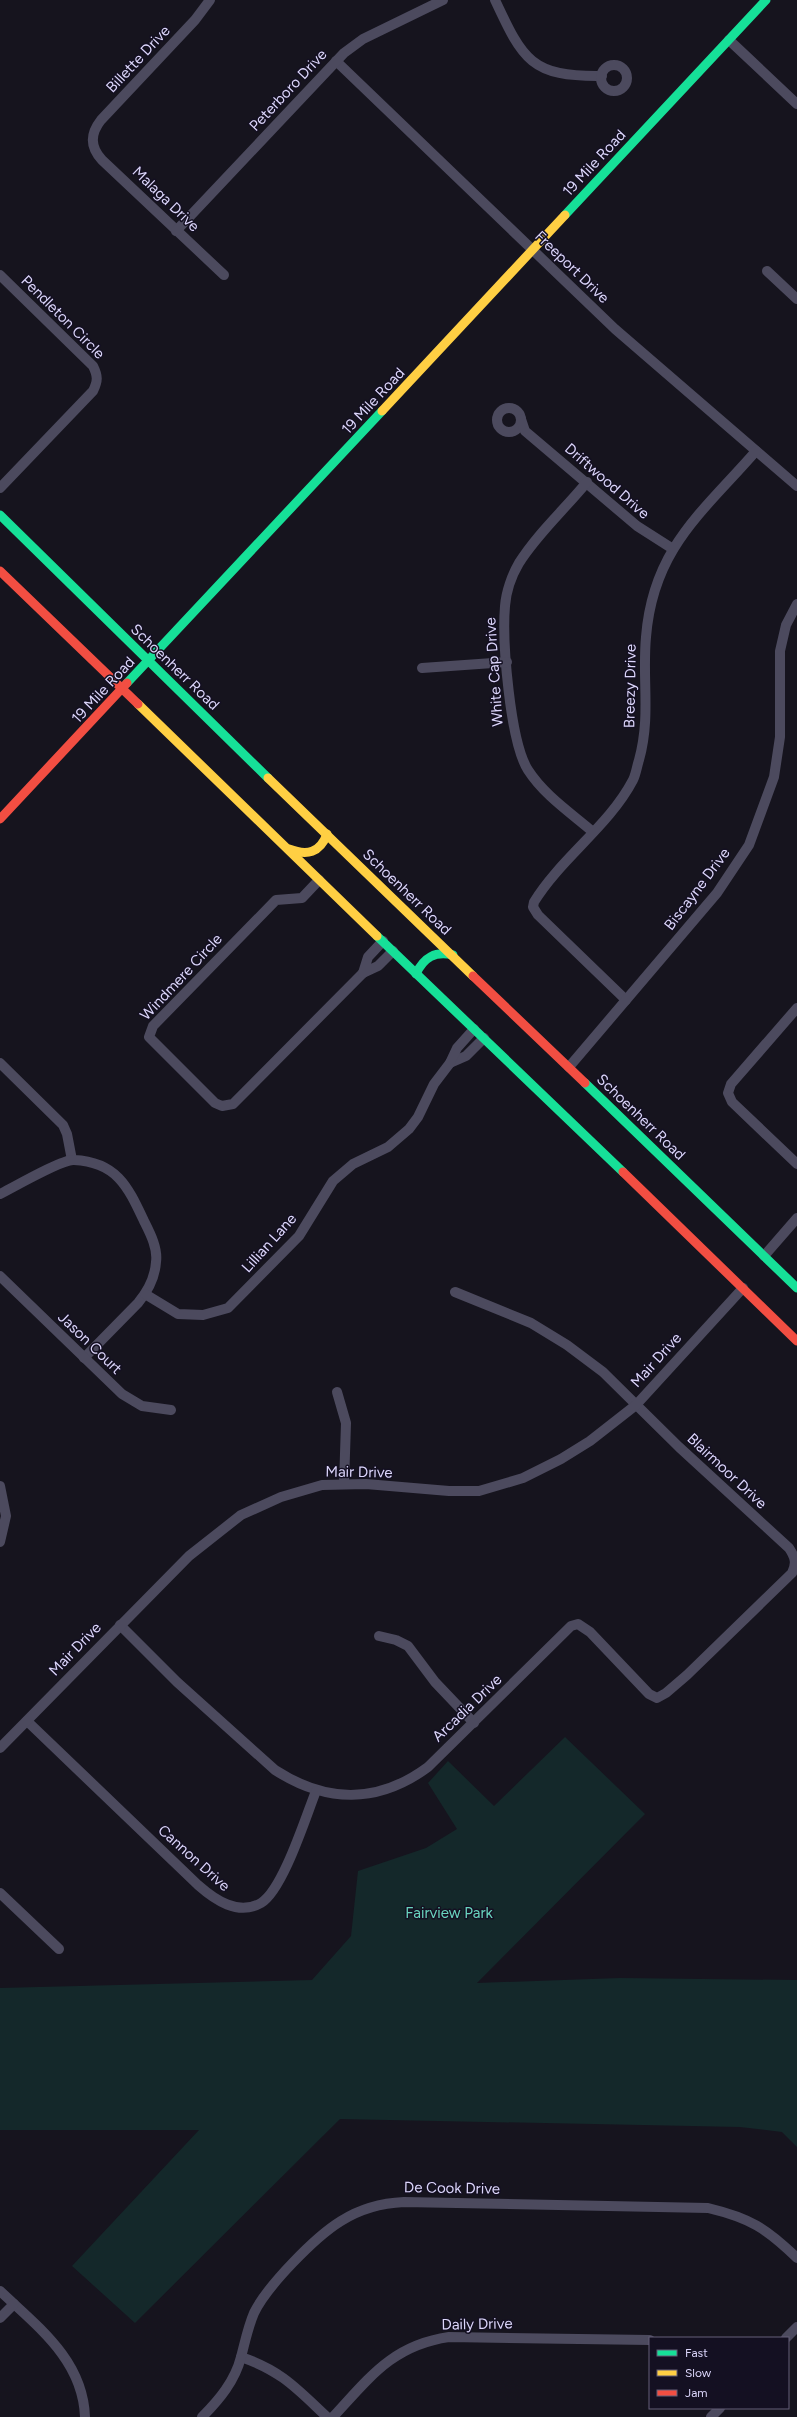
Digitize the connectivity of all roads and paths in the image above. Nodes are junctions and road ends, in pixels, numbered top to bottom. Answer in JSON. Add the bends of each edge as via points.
{"nodes":[{"id":1,"x":210,"y":0,"type":"edge"},
{"id":2,"x":443,"y":0,"type":"edge"},
{"id":3,"x":494,"y":0,"type":"edge"},
{"id":4,"x":766,"y":0,"type":"edge"},
{"id":5,"x":729,"y":40,"type":"junction"},
{"id":6,"x":336,"y":61,"type":"junction"},
{"id":7,"x":602,"y":76,"type":"dead end"},
{"id":8,"x":797,"y":104,"type":"edge"},
{"id":9,"x":93,"y":142,"type":"joint"},
{"id":10,"x":176,"y":231,"type":"junction"},
{"id":11,"x":533,"y":250,"type":"junction"},
{"id":12,"x":767,"y":271,"type":"dead end"},
{"id":13,"x":224,"y":275,"type":"dead end"},
{"id":14,"x":0,"y":276,"type":"edge"},
{"id":15,"x":797,"y":299,"type":"edge"},
{"id":16,"x":521,"y":419,"type":"junction"},
{"id":17,"x":526,"y":431,"type":"junction"},
{"id":18,"x":513,"y":432,"type":"junction"},
{"id":19,"x":756,"y":451,"type":"junction"},
{"id":20,"x":587,"y":482,"type":"junction"},
{"id":21,"x":797,"y":486,"type":"edge"},
{"id":22,"x":0,"y":488,"type":"edge"},
{"id":23,"x":0,"y":515,"type":"edge"},
{"id":24,"x":673,"y":549,"type":"junction"},
{"id":25,"x":0,"y":572,"type":"edge"},
{"id":26,"x":797,"y":604,"type":"edge"},
{"id":27,"x":149,"y":661,"type":"junction"},
{"id":28,"x":507,"y":662,"type":"junction"},
{"id":29,"x":422,"y":668,"type":"dead end"},
{"id":30,"x":122,"y":690,"type":"junction"},
{"id":31,"x":0,"y":819,"type":"edge"},
{"id":32,"x":593,"y":832,"type":"junction"},
{"id":33,"x":327,"y":834,"type":"junction"},
{"id":34,"x":288,"y":849,"type":"junction"},
{"id":35,"x":319,"y":880,"type":"junction"},
{"id":36,"x":383,"y":941,"type":"junction"},
{"id":37,"x":393,"y":951,"type":"junction"},
{"id":38,"x":453,"y":955,"type":"junction"},
{"id":39,"x":363,"y":973,"type":"junction"},
{"id":40,"x":416,"y":974,"type":"junction"},
{"id":41,"x":626,"y":1000,"type":"junction"},
{"id":42,"x":797,"y":1008,"type":"edge"},
{"id":43,"x":474,"y":1029,"type":"junction"},
{"id":44,"x":484,"y":1038,"type":"junction"},
{"id":45,"x":0,"y":1063,"type":"edge"},
{"id":46,"x":450,"y":1063,"type":"junction"},
{"id":47,"x":569,"y":1067,"type":"junction"},
{"id":48,"x":72,"y":1160,"type":"junction"},
{"id":49,"x":797,"y":1164,"type":"edge"},
{"id":50,"x":0,"y":1194,"type":"edge"},
{"id":51,"x":797,"y":1218,"type":"edge"},
{"id":52,"x":764,"y":1256,"type":"junction"},
{"id":53,"x":0,"y":1276,"type":"edge"},
{"id":54,"x":742,"y":1288,"type":"junction"},
{"id":55,"x":797,"y":1288,"type":"edge"},
{"id":56,"x":455,"y":1292,"type":"dead end"},
{"id":57,"x":145,"y":1294,"type":"junction"},
{"id":58,"x":797,"y":1341,"type":"edge"},
{"id":59,"x":84,"y":1358,"type":"junction"},
{"id":60,"x":337,"y":1392,"type":"dead end"},
{"id":61,"x":636,"y":1405,"type":"junction"},
{"id":62,"x":171,"y":1410,"type":"dead end"},
{"id":63,"x":344,"y":1484,"type":"junction"},
{"id":64,"x":0,"y":1486,"type":"edge"},
{"id":65,"x":0,"y":1542,"type":"edge"},
{"id":66,"x":795,"y":1559,"type":"joint"},
{"id":67,"x":120,"y":1625,"type":"junction"},
{"id":68,"x":379,"y":1636,"type":"dead end"},
{"id":69,"x":27,"y":1721,"type":"junction"},
{"id":70,"x":474,"y":1723,"type":"junction"},
{"id":71,"x":0,"y":1748,"type":"edge"},
{"id":72,"x":316,"y":1791,"type":"junction"},
{"id":73,"x":0,"y":1893,"type":"edge"},
{"id":74,"x":59,"y":1949,"type":"dead end"},
{"id":75,"x":797,"y":2258,"type":"edge"},
{"id":76,"x":0,"y":2291,"type":"edge"},
{"id":77,"x":14,"y":2304,"type":"junction"},
{"id":78,"x":0,"y":2318,"type":"edge"},
{"id":79,"x":797,"y":2327,"type":"edge"},
{"id":80,"x":787,"y":2337,"type":"edge"},
{"id":81,"x":649,"y":2340,"type":"edge"},
{"id":82,"x":241,"y":2357,"type":"junction"},
{"id":83,"x":719,"y":2409,"type":"edge"},
{"id":84,"x":85,"y":2417,"type":"edge"},
{"id":85,"x":202,"y":2417,"type":"edge"},
{"id":86,"x":327,"y":2417,"type":"edge"},
{"id":87,"x":333,"y":2417,"type":"edge"},
{"id":88,"x":711,"y":2417,"type":"edge"}],
"edges":[{"from":1,"to":9,"type":"street","name":"Billette Drive","via":[[195,20],[101,120],[94,131]]},
{"from":2,"to":6,"type":"street","name":"Peterboro Drive","via":[[359,41]]},
{"from":3,"to":7,"type":"street","via":[[516,44],[535,64],[558,74]]},
{"from":4,"to":5,"type":"main road","name":"19 Mile Road"},
{"from":5,"to":8,"type":"street"},
{"from":5,"to":11,"type":"main road","name":"19 Mile Road"},
{"from":6,"to":10,"type":"street","name":"Peterboro Drive"},
{"from":6,"to":11,"type":"street","name":"Freeport Drive"},
{"from":9,"to":10,"type":"street","name":"Malaga Drive","via":[[98,155]]},
{"from":10,"to":13,"type":"street","name":"Malaga Drive"},
{"from":11,"to":19,"type":"street","name":"Freeport Drive","via":[[615,328]]},
{"from":11,"to":27,"type":"main road","name":"19 Mile Road"},
{"from":12,"to":15,"type":"street"},
{"from":14,"to":22,"type":"street","name":"Pendleton Circle","via":[[93,366],[98,374],[93,391]]},
{"from":16,"to":17,"type":"street","name":"Driftwood Drive"},
{"from":16,"to":18,"type":"street","via":[[519,427]]},
{"from":16,"to":18,"type":"street","via":[[518,412],[511,409],[504,410],[498,415],[499,427]]},
{"from":17,"to":18,"type":"street"},
{"from":17,"to":20,"type":"street","name":"Driftwood Drive"},
{"from":19,"to":21,"type":"street","name":"Freeport Drive"},
{"from":19,"to":24,"type":"street","name":"Breezy Drive","via":[[696,515]]},
{"from":20,"to":24,"type":"street","name":"Driftwood Drive","via":[[647,534]]},
{"from":20,"to":28,"type":"street","name":"White Cap Drive","via":[[519,564],[505,606]]},
{"from":23,"to":27,"type":"main road","name":"Schoenherr Road"},
{"from":24,"to":32,"type":"street","name":"Breezy Drive","via":[[658,583],[647,624],[647,707],[643,747],[634,779],[616,806]]},
{"from":25,"to":30,"type":"main road"},
{"from":26,"to":41,"type":"street","name":"Biscayne Drive","via":[[782,635],[778,756],[768,797],[756,829],[749,845],[717,893]]},
{"from":27,"to":30,"type":"main road","name":"19 Mile Road"},
{"from":27,"to":33,"type":"main road","name":"Schoenherr Road"},
{"from":28,"to":29,"type":"street"},
{"from":28,"to":32,"type":"street","name":"White Cap Drive","via":[[514,734],[522,759],[548,794]]},
{"from":30,"to":31,"type":"main road","name":"19 Mile Road"},
{"from":30,"to":34,"type":"main road"},
{"from":32,"to":41,"type":"street","name":"Breezy Drive","via":[[537,897],[533,907],[538,915]]},
{"from":33,"to":34,"type":"main road","via":[[322,845],[313,853],[303,854]]},
{"from":33,"to":38,"type":"main road","name":"Schoenherr Road"},
{"from":34,"to":35,"type":"main road"},
{"from":35,"to":36,"type":"main road"},
{"from":35,"to":39,"type":"street","name":"Windmere Circle","via":[[302,898],[276,900],[153,1026],[149,1037],[215,1103],[222,1106],[233,1104]]},
{"from":36,"to":37,"type":"main road"},
{"from":36,"to":39,"type":"street","name":"Windmere Circle","via":[[368,957]]},
{"from":37,"to":39,"type":"street","name":"Windmere Circle","via":[[378,966]]},
{"from":37,"to":40,"type":"main road"},
{"from":38,"to":40,"type":"main road","via":[[444,952],[429,956],[421,963]]},
{"from":38,"to":47,"type":"main road","name":"Schoenherr Road"},
{"from":40,"to":43,"type":"main road"},
{"from":41,"to":47,"type":"street","name":"Biscayne Drive"},
{"from":42,"to":49,"type":"street","via":[[731,1084],[728,1093],[732,1102]]},
{"from":43,"to":44,"type":"main road"},
{"from":43,"to":46,"type":"street","name":"Lillian Lane","via":[[457,1048]]},
{"from":44,"to":46,"type":"street","name":"Lillian Lane","via":[[466,1056]]},
{"from":44,"to":54,"type":"main road"},
{"from":45,"to":48,"type":"street","via":[[63,1126],[68,1134]]},
{"from":46,"to":57,"type":"street","name":"Lillian Lane","via":[[434,1084],[418,1117],[409,1129],[388,1147],[353,1164],[332,1181],[299,1236],[228,1308],[203,1315],[178,1314]]},
{"from":47,"to":52,"type":"main road","name":"Schoenherr Road"},
{"from":48,"to":50,"type":"street"},
{"from":48,"to":57,"type":"street","via":[[113,1171],[128,1187],[154,1246],[156,1261],[152,1280]]},
{"from":51,"to":52,"type":"street"},
{"from":52,"to":55,"type":"main road","name":"Schoenherr Road"},
{"from":53,"to":59,"type":"street","name":"Jason Court"},
{"from":54,"to":58,"type":"main road"},
{"from":54,"to":61,"type":"street","name":"Mair Drive"},
{"from":56,"to":61,"type":"street","name":"Blairmoor Drive","via":[[531,1323],[567,1345],[604,1372]]},
{"from":57,"to":59,"type":"street"},
{"from":59,"to":62,"type":"street","name":"Jason Court","via":[[130,1400],[142,1406]]},
{"from":60,"to":63,"type":"street","via":[[346,1423]]},
{"from":61,"to":63,"type":"street","name":"Mair Drive","via":[[602,1432],[561,1459],[524,1478],[479,1491]]},
{"from":61,"to":66,"type":"street","name":"Blairmoor Drive","via":[[789,1548]]},
{"from":63,"to":67,"type":"street","name":"Mair Drive","via":[[322,1485],[295,1493],[241,1515],[189,1556]]},
{"from":64,"to":65,"type":"street","via":[[6,1516]]},
{"from":66,"to":70,"type":"street","name":"Arcadia Drive","via":[[796,1566],[792,1573],[687,1675],[657,1698],[649,1694],[590,1632],[578,1624],[571,1626]]},
{"from":67,"to":69,"type":"street","name":"Mair Drive"},
{"from":67,"to":72,"type":"street","name":"Arcadia Drive","via":[[177,1682],[261,1759],[292,1781]]},
{"from":68,"to":70,"type":"street","via":[[408,1646],[435,1682]]},
{"from":69,"to":71,"type":"street","name":"Mair Drive"},
{"from":69,"to":72,"type":"street","name":"Cannon Drive","via":[[198,1885],[224,1904],[255,1906],[270,1895],[287,1864]]},
{"from":70,"to":72,"type":"street","name":"Arcadia Drive","via":[[428,1767],[399,1785],[364,1794]]},
{"from":73,"to":74,"type":"street"},
{"from":75,"to":82,"type":"street","name":"De Cook Drive","via":[[760,2226],[738,2216],[708,2208],[391,2203],[364,2210],[341,2220],[277,2281],[254,2312]]},
{"from":76,"to":77,"type":"street"},
{"from":77,"to":78,"type":"street"},
{"from":77,"to":84,"type":"street","via":[[52,2340],[73,2369],[81,2389]]},
{"from":79,"to":80,"type":"street"},
{"from":81,"to":87,"type":"street","name":"Daily Drive","via":[[450,2337],[423,2342],[410,2347],[385,2364]]},
{"from":82,"to":85,"type":"street","name":"De Cook Drive","via":[[225,2391]]},
{"from":82,"to":86,"type":"street","via":[[280,2374]]},
{"from":83,"to":88,"type":"street"}]}
